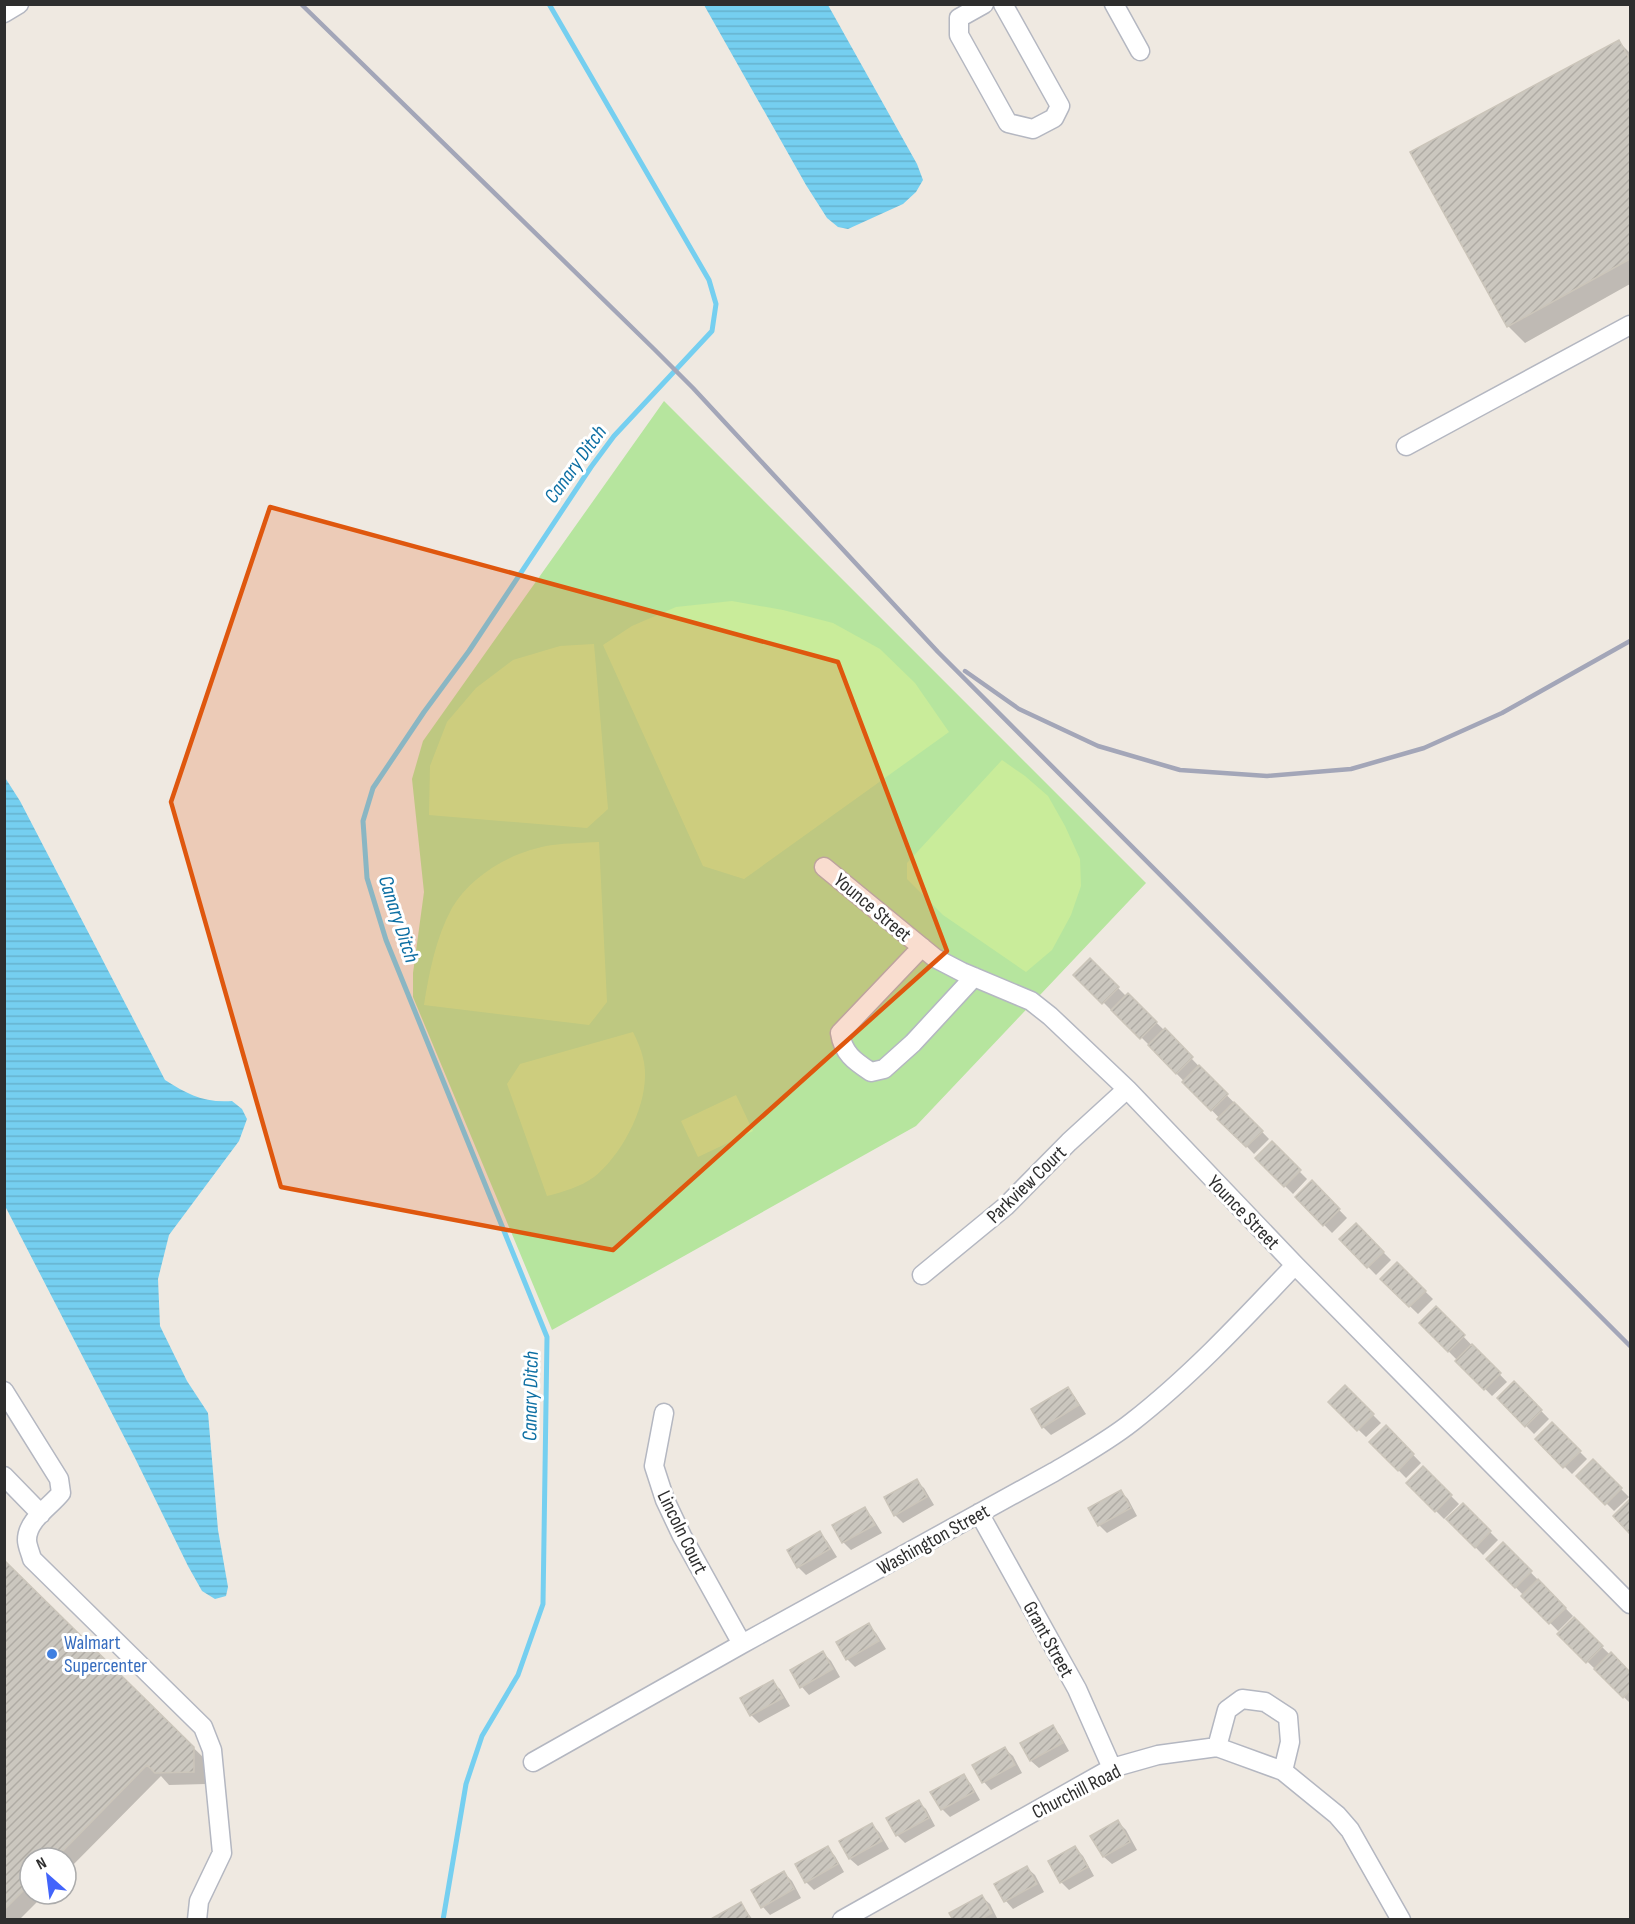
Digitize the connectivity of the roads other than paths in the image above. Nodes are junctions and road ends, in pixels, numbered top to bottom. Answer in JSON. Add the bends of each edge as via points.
{"nodes":[{"id":1,"x":19,"y":4,"type":"edge"},
{"id":2,"x":984,"y":4,"type":"edge"},
{"id":3,"x":1003,"y":4,"type":"edge"},
{"id":4,"x":1114,"y":4,"type":"edge"},
{"id":5,"x":4,"y":13,"type":"edge"},
{"id":6,"x":1140,"y":51,"type":"dead end"},
{"id":7,"x":1630,"y":325,"type":"edge"},
{"id":8,"x":1406,"y":446,"type":"dead end"},
{"id":9,"x":824,"y":867,"type":"dead end"},
{"id":10,"x":922,"y":947,"type":"junction"},
{"id":11,"x":975,"y":977,"type":"junction"},
{"id":12,"x":1127,"y":1089,"type":"junction"},
{"id":13,"x":1295,"y":1265,"type":"junction"},
{"id":14,"x":922,"y":1275,"type":"dead end"},
{"id":15,"x":4,"y":1391,"type":"edge"},
{"id":16,"x":664,"y":1413,"type":"dead end"},
{"id":17,"x":4,"y":1476,"type":"edge"},
{"id":18,"x":980,"y":1513,"type":"junction"},
{"id":19,"x":40,"y":1514,"type":"junction"},
{"id":20,"x":1630,"y":1604,"type":"edge"},
{"id":21,"x":742,"y":1644,"type":"junction"},
{"id":22,"x":1216,"y":1747,"type":"junction"},
{"id":23,"x":533,"y":1762,"type":"dead end"},
{"id":24,"x":1112,"y":1768,"type":"junction"},
{"id":25,"x":1283,"y":1771,"type":"junction"},
{"id":26,"x":197,"y":1920,"type":"edge"},
{"id":27,"x":842,"y":1920,"type":"edge"},
{"id":28,"x":1401,"y":1920,"type":"edge"}],
"edges":[{"from":1,"to":5,"type":"street"},
{"from":2,"to":3,"type":"street","via":[[959,18],[959,35],[1008,123],[1034,129],[1054,118],[1060,106]]},
{"from":4,"to":6,"type":"street"},
{"from":7,"to":8,"type":"street"},
{"from":9,"to":10,"type":"street","name":"Younce Street"},
{"from":10,"to":11,"type":"street","name":"Younce Street","via":[[935,958]]},
{"from":10,"to":11,"type":"street","via":[[840,1033],[850,1058],[871,1072],[884,1069],[914,1043]]},
{"from":11,"to":12,"type":"street","name":"Younce Street","via":[[1031,1001]]},
{"from":12,"to":13,"type":"street","name":"Younce Street"},
{"from":12,"to":14,"type":"street","name":"Parkview Court","via":[[1005,1206]]},
{"from":13,"to":18,"type":"street","name":"Washington Street","via":[[1191,1370],[1131,1422],[1065,1466]]},
{"from":13,"to":20,"type":"street","name":"Younce Street"},
{"from":15,"to":19,"type":"street","via":[[59,1479],[61,1493]]},
{"from":16,"to":21,"type":"street","name":"Lincoln Court","via":[[654,1466],[665,1500]]},
{"from":17,"to":19,"type":"street"},
{"from":18,"to":21,"type":"street","name":"Washington Street"},
{"from":18,"to":24,"type":"street","name":"Grant Street","via":[[1077,1689]]},
{"from":19,"to":26,"type":"street","via":[[27,1539],[32,1559],[203,1727],[212,1750],[222,1853],[200,1901]]},
{"from":21,"to":23,"type":"street","name":"Washington Street"},
{"from":22,"to":24,"type":"street","name":"Churchill Road","via":[[1158,1755]]},
{"from":22,"to":25,"type":"street","name":"Churchill Road"},
{"from":22,"to":25,"type":"street","via":[[1227,1710],[1242,1699],[1265,1702],[1288,1717],[1290,1742]]},
{"from":24,"to":27,"type":"street","name":"Churchill Road"},
{"from":25,"to":28,"type":"street","name":"Churchill Road","via":[[1350,1830]]}]}
